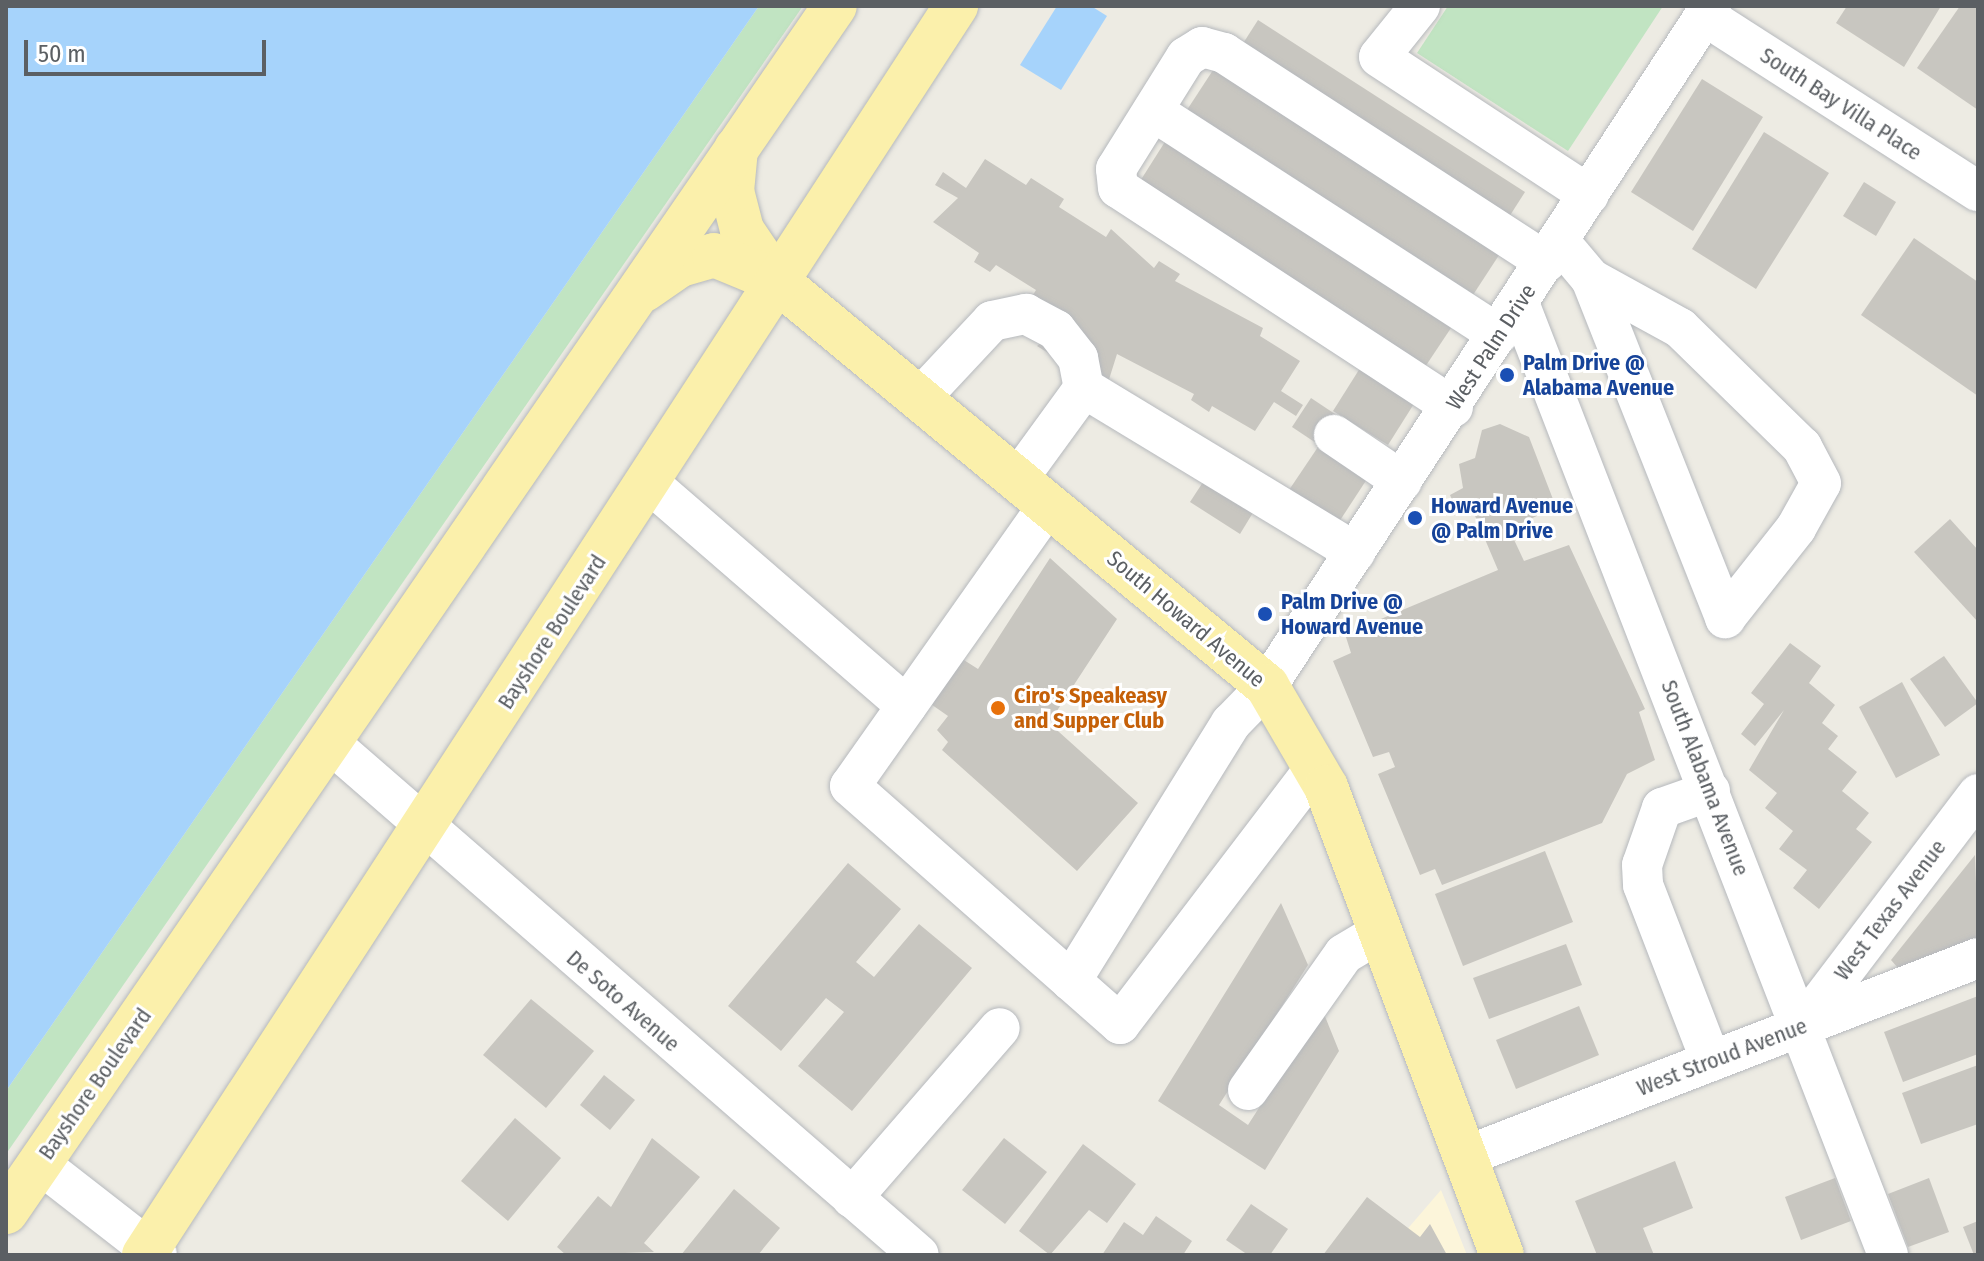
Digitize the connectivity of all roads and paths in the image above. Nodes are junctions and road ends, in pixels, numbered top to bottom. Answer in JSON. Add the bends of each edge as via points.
{"nodes":[{"id":1,"x":835,"y":6,"type":"edge"},
{"id":2,"x":956,"y":6,"type":"edge"},
{"id":3,"x":1420,"y":6,"type":"edge"},
{"id":4,"x":1708,"y":11,"type":"edge"},
{"id":5,"x":1153,"y":111,"type":"junction"},
{"id":6,"x":736,"y":149,"type":"junction"},
{"id":7,"x":1978,"y":191,"type":"edge"},
{"id":8,"x":1589,"y":195,"type":"junction"},
{"id":9,"x":1552,"y":252,"type":"junction"},
{"id":10,"x":1591,"y":279,"type":"junction"},
{"id":11,"x":777,"y":281,"type":"junction"},
{"id":12,"x":632,"y":298,"type":"junction"},
{"id":13,"x":1508,"y":318,"type":"junction"},
{"id":14,"x":1084,"y":388,"type":"junction"},
{"id":15,"x":920,"y":398,"type":"junction"},
{"id":16,"x":1453,"y":407,"type":"junction"},
{"id":17,"x":1334,"y":435,"type":"dead end"},
{"id":18,"x":1402,"y":481,"type":"junction"},
{"id":19,"x":648,"y":482,"type":"junction"},
{"id":20,"x":1033,"y":492,"type":"junction"},
{"id":21,"x":1355,"y":552,"type":"junction"},
{"id":22,"x":1267,"y":686,"type":"junction"},
{"id":23,"x":907,"y":706,"type":"junction"},
{"id":24,"x":330,"y":743,"type":"junction"},
{"id":25,"x":1316,"y":767,"type":"junction"},
{"id":26,"x":1710,"y":791,"type":"junction"},
{"id":27,"x":1978,"y":794,"type":"edge"},
{"id":28,"x":425,"y":831,"type":"junction"},
{"id":29,"x":1381,"y":932,"type":"junction"},
{"id":30,"x":1978,"y":958,"type":"edge"},
{"id":31,"x":1071,"y":981,"type":"junction"},
{"id":32,"x":1802,"y":1026,"type":"junction"},
{"id":33,"x":1000,"y":1028,"type":"dead end"},
{"id":34,"x":1711,"y":1061,"type":"junction"},
{"id":35,"x":1248,"y":1090,"type":"dead end"},
{"id":36,"x":1466,"y":1156,"type":"junction"},
{"id":37,"x":40,"y":1164,"type":"junction"},
{"id":38,"x":852,"y":1198,"type":"junction"},
{"id":39,"x":6,"y":1212,"type":"edge"},
{"id":40,"x":150,"y":1253,"type":"edge"},
{"id":41,"x":919,"y":1255,"type":"edge"},
{"id":42,"x":1502,"y":1255,"type":"edge"},
{"id":43,"x":1888,"y":1255,"type":"edge"}],
"edges":[{"from":1,"to":6,"type":"main road","name":"Bayshore Boulevard"},
{"from":2,"to":11,"type":"main road","name":"Bayshore Boulevard"},
{"from":3,"to":8,"type":"street","via":[[1379,57]]},
{"from":4,"to":7,"type":"street","name":"South Bay Villa Place"},
{"from":4,"to":8,"type":"street","name":"West Palm Drive"},
{"from":5,"to":9,"type":"street","via":[[1186,57],[1202,47],[1224,53]]},
{"from":5,"to":13,"type":"street"},
{"from":5,"to":16,"type":"street","via":[[1116,169],[1125,196]]},
{"from":6,"to":11,"type":"main road","name":"South Howard Avenue","via":[[732,191],[742,230]]},
{"from":6,"to":12,"type":"main road","name":"Bayshore Boulevard"},
{"from":8,"to":9,"type":"street","name":"West Palm Drive"},
{"from":9,"to":10,"type":"street"},
{"from":9,"to":13,"type":"street","name":"West Palm Drive"},
{"from":10,"to":10,"type":"street","via":[[1717,605],[1725,618],[1796,528],[1821,483],[1802,447],[1680,328]]},
{"from":11,"to":12,"type":"main road","name":"South Howard Avenue","via":[[714,255],[680,265]]},
{"from":11,"to":15,"type":"main road","name":"South Howard Avenue"},
{"from":11,"to":19,"type":"main road","name":"Bayshore Boulevard"},
{"from":12,"to":24,"type":"main road","name":"Bayshore Boulevard"},
{"from":13,"to":16,"type":"street","name":"West Palm Drive"},
{"from":13,"to":26,"type":"street","name":"South Alabama Avenue"},
{"from":14,"to":15,"type":"street","via":[[1078,358],[1056,330],[1026,314],[1005,315],[972,338]]},
{"from":14,"to":20,"type":"street"},
{"from":14,"to":21,"type":"street"},
{"from":15,"to":20,"type":"main road","name":"South Howard Avenue"},
{"from":16,"to":18,"type":"street","name":"West Palm Drive"},
{"from":17,"to":18,"type":"street"},
{"from":18,"to":21,"type":"street","name":"West Palm Drive"},
{"from":19,"to":23,"type":"street"},
{"from":19,"to":28,"type":"main road","name":"Bayshore Boulevard"},
{"from":20,"to":22,"type":"main road","name":"South Howard Avenue"},
{"from":20,"to":23,"type":"street"},
{"from":21,"to":22,"type":"street","name":"West Palm Drive"},
{"from":22,"to":25,"type":"main road","name":"South Howard Avenue"},
{"from":22,"to":31,"type":"street","name":"West Palm Drive","via":[[1231,723]]},
{"from":23,"to":31,"type":"street","via":[[850,786]]},
{"from":24,"to":28,"type":"street","name":"De Soto Avenue"},
{"from":24,"to":37,"type":"main road","name":"Bayshore Boulevard"},
{"from":25,"to":29,"type":"main road","name":"South Howard Avenue"},
{"from":25,"to":31,"type":"street","via":[[1120,1024]]},
{"from":26,"to":32,"type":"street","name":"South Alabama Avenue"},
{"from":26,"to":34,"type":"street","via":[[1662,808],[1642,865],[1643,885]]},
{"from":27,"to":32,"type":"street","name":"West Texas Avenue"},
{"from":28,"to":38,"type":"street","name":"De Soto Avenue"},
{"from":28,"to":40,"type":"main road","name":"Bayshore Boulevard"},
{"from":29,"to":35,"type":"street","via":[[1344,954]]},
{"from":29,"to":36,"type":"main road","name":"South Howard Avenue"},
{"from":30,"to":32,"type":"street","name":"West Stroud Avenue"},
{"from":32,"to":34,"type":"street","name":"West Stroud Avenue"},
{"from":32,"to":43,"type":"street","name":"South Alabama Avenue"},
{"from":33,"to":38,"type":"street"},
{"from":34,"to":36,"type":"street","name":"West Stroud Avenue"},
{"from":36,"to":42,"type":"main road","name":"South Howard Avenue"},
{"from":37,"to":39,"type":"main road","name":"Bayshore Boulevard"},
{"from":37,"to":40,"type":"street"},
{"from":38,"to":41,"type":"street","name":"De Soto Avenue"}]}
